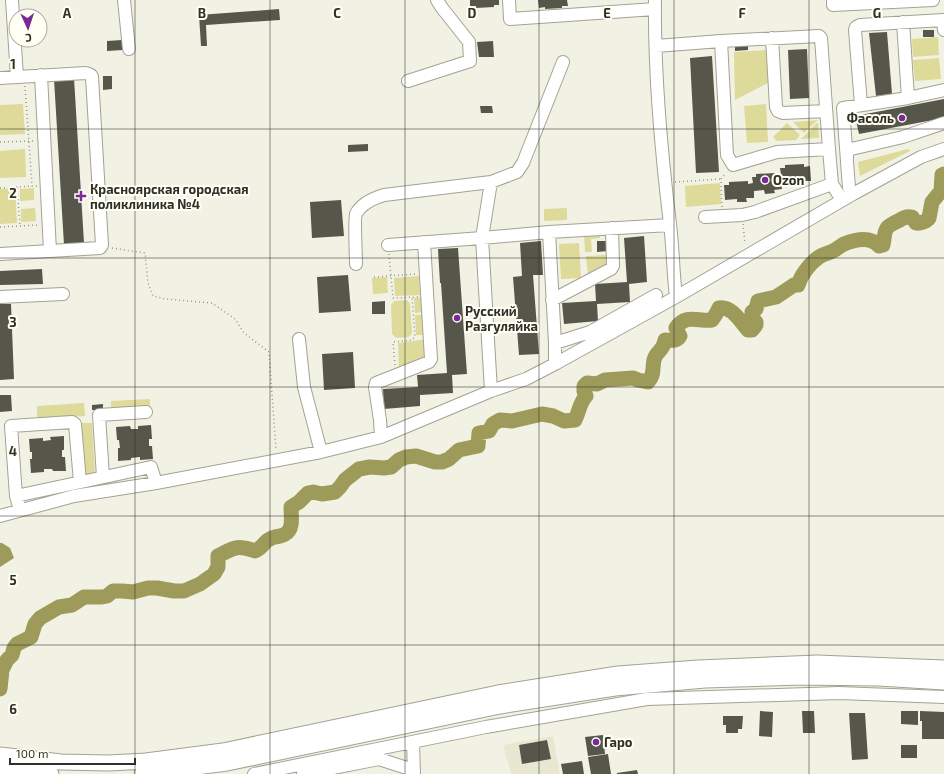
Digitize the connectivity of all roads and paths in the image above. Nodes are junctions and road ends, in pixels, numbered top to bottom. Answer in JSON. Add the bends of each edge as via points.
{"nodes":[{"id":1,"x":12,"y":0,"type":"edge"},
{"id":2,"x":124,"y":0,"type":"edge"},
{"id":3,"x":437,"y":0,"type":"edge"},
{"id":4,"x":509,"y":0,"type":"edge"},
{"id":5,"x":833,"y":0,"type":"edge"},
{"id":6,"x":933,"y":0,"type":"edge"},
{"id":7,"x":655,"y":4,"type":"edge"},
{"id":8,"x":903,"y":22,"type":"junction"},
{"id":9,"x":944,"y":23,"type":"edge"},
{"id":10,"x":772,"y":38,"type":"junction"},
{"id":11,"x":721,"y":41,"type":"junction"},
{"id":12,"x":656,"y":46,"type":"junction"},
{"id":13,"x":129,"y":49,"type":"dead end"},
{"id":14,"x":563,"y":62,"type":"dead end"},
{"id":15,"x":41,"y":75,"type":"junction"},
{"id":16,"x":21,"y":76,"type":"junction"},
{"id":17,"x":0,"y":78,"type":"edge"},
{"id":18,"x":408,"y":82,"type":"dead end"},
{"id":19,"x":944,"y":90,"type":"edge"},
{"id":20,"x":908,"y":98,"type":"junction"},
{"id":21,"x":861,"y":105,"type":"junction"},
{"id":22,"x":826,"y":111,"type":"junction"},
{"id":23,"x":944,"y":123,"type":"edge"},
{"id":24,"x":29,"y":140,"type":"junction"},
{"id":25,"x":44,"y":141,"type":"junction"},
{"id":26,"x":0,"y":142,"type":"edge"},
{"id":27,"x":829,"y":149,"type":"junction"},
{"id":28,"x":944,"y":149,"type":"edge"},
{"id":29,"x":847,"y":150,"type":"junction"},
{"id":30,"x":733,"y":165,"type":"junction"},
{"id":31,"x":721,"y":179,"type":"junction"},
{"id":32,"x":491,"y":182,"type":"junction"},
{"id":33,"x":664,"y":182,"type":"junction"},
{"id":34,"x":832,"y":184,"type":"junction"},
{"id":35,"x":32,"y":186,"type":"junction"},
{"id":36,"x":46,"y":186,"type":"junction"},
{"id":37,"x":17,"y":187,"type":"junction"},
{"id":38,"x":0,"y":188,"type":"edge"},
{"id":39,"x":848,"y":197,"type":"junction"},
{"id":40,"x":723,"y":216,"type":"junction"},
{"id":41,"x":705,"y":217,"type":"dead end"},
{"id":42,"x":49,"y":225,"type":"junction"},
{"id":43,"x":670,"y":225,"type":"junction"},
{"id":44,"x":743,"y":225,"type":"dead end"},
{"id":45,"x":20,"y":226,"type":"junction"},
{"id":46,"x":0,"y":227,"type":"edge"},
{"id":47,"x":612,"y":228,"type":"junction"},
{"id":48,"x":549,"y":232,"type":"junction"},
{"id":49,"x":482,"y":238,"type":"junction"},
{"id":50,"x":424,"y":242,"type":"junction"},
{"id":51,"x":745,"y":244,"type":"dead end"},
{"id":52,"x":388,"y":245,"type":"joint"},
{"id":53,"x":102,"y":247,"type":"junction"},
{"id":54,"x":50,"y":251,"type":"junction"},
{"id":55,"x":0,"y":254,"type":"edge"},
{"id":56,"x":356,"y":264,"type":"dead end"},
{"id":57,"x":426,"y":274,"type":"junction"},
{"id":58,"x":391,"y":276,"type":"junction"},
{"id":59,"x":374,"y":277,"type":"dead end"},
{"id":60,"x":63,"y":294,"type":"dead end"},
{"id":61,"x":656,"y":295,"type":"dead end"},
{"id":62,"x":427,"y":296,"type":"junction"},
{"id":63,"x":0,"y":297,"type":"edge"},
{"id":64,"x":412,"y":297,"type":"junction"},
{"id":65,"x":676,"y":297,"type":"junction"},
{"id":66,"x":552,"y":300,"type":"junction"},
{"id":67,"x":299,"y":339,"type":"dead end"},
{"id":68,"x":555,"y":344,"type":"junction"},
{"id":69,"x":555,"y":364,"type":"junction"},
{"id":70,"x":396,"y":375,"type":"junction"},
{"id":71,"x":491,"y":391,"type":"junction"},
{"id":72,"x":146,"y":412,"type":"dead end"},
{"id":73,"x":380,"y":437,"type":"junction"},
{"id":74,"x":321,"y":452,"type":"junction"},
{"id":75,"x":276,"y":454,"type":"dead end"},
{"id":76,"x":103,"y":477,"type":"junction"},
{"id":77,"x":80,"y":482,"type":"junction"},
{"id":78,"x":156,"y":483,"type":"junction"},
{"id":79,"x":16,"y":496,"type":"junction"},
{"id":80,"x":20,"y":510,"type":"junction"},
{"id":81,"x":0,"y":516,"type":"edge"},
{"id":82,"x":944,"y":668,"type":"edge"},
{"id":83,"x":944,"y":682,"type":"edge"},
{"id":84,"x":944,"y":697,"type":"edge"},
{"id":85,"x":413,"y":742,"type":"junction"},
{"id":86,"x":0,"y":756,"type":"edge"},
{"id":87,"x":0,"y":769,"type":"edge"},
{"id":88,"x":413,"y":772,"type":"edge"},
{"id":89,"x":52,"y":774,"type":"edge"},
{"id":90,"x":142,"y":774,"type":"edge"},
{"id":91,"x":254,"y":774,"type":"edge"},
{"id":92,"x":303,"y":774,"type":"edge"}],
"edges":[{"from":1,"to":16,"type":"street"},
{"from":2,"to":13,"type":"street"},
{"from":3,"to":18,"type":"street","via":[[470,42],[470,61]]},
{"from":4,"to":7,"type":"street","via":[[510,19]]},
{"from":5,"to":6,"type":"street","via":[[833,5]]},
{"from":7,"to":12,"type":"street"},
{"from":8,"to":9,"type":"street"},
{"from":8,"to":20,"type":"street"},
{"from":8,"to":21,"type":"street","via":[[856,27]]},
{"from":10,"to":11,"type":"street"},
{"from":10,"to":22,"type":"street","via":[[778,111]]},
{"from":10,"to":22,"type":"street","via":[[820,36]]},
{"from":11,"to":12,"type":"street"},
{"from":11,"to":30,"type":"street","via":[[727,155]]},
{"from":12,"to":33,"type":"street"},
{"from":14,"to":32,"type":"street","via":[[523,163],[517,172]]},
{"from":15,"to":16,"type":"street"},
{"from":15,"to":25,"type":"street"},
{"from":15,"to":53,"type":"street","via":[[91,74]]},
{"from":16,"to":17,"type":"street"},
{"from":16,"to":24,"type":"path"},
{"from":19,"to":20,"type":"street"},
{"from":20,"to":21,"type":"street"},
{"from":21,"to":29,"type":"street","via":[[843,108]]},
{"from":22,"to":27,"type":"street"},
{"from":23,"to":29,"type":"street","via":[[903,137]]},
{"from":24,"to":25,"type":"path"},
{"from":24,"to":26,"type":"path"},
{"from":24,"to":35,"type":"path"},
{"from":25,"to":36,"type":"street"},
{"from":27,"to":30,"type":"street","via":[[777,152]]},
{"from":27,"to":34,"type":"street"},
{"from":28,"to":39,"type":"street","via":[[921,158]]},
{"from":29,"to":39,"type":"street"},
{"from":30,"to":31,"type":"path"},
{"from":31,"to":33,"type":"path"},
{"from":31,"to":40,"type":"path"},
{"from":32,"to":49,"type":"street"},
{"from":32,"to":56,"type":"street","via":[[384,195],[374,199],[363,206],[356,215]]},
{"from":33,"to":43,"type":"street"},
{"from":34,"to":39,"type":"street"},
{"from":34,"to":40,"type":"street","via":[[755,212]]},
{"from":35,"to":36,"type":"path"},
{"from":35,"to":37,"type":"path"},
{"from":36,"to":42,"type":"street"},
{"from":37,"to":38,"type":"path"},
{"from":37,"to":45,"type":"path"},
{"from":39,"to":65,"type":"street"},
{"from":40,"to":41,"type":"street"},
{"from":42,"to":45,"type":"path"},
{"from":42,"to":54,"type":"street"},
{"from":43,"to":47,"type":"street"},
{"from":43,"to":65,"type":"street"},
{"from":44,"to":51,"type":"path"},
{"from":45,"to":46,"type":"path"},
{"from":47,"to":48,"type":"street"},
{"from":47,"to":66,"type":"street","via":[[613,266]]},
{"from":48,"to":49,"type":"street"},
{"from":48,"to":66,"type":"street"},
{"from":49,"to":50,"type":"street"},
{"from":49,"to":71,"type":"street"},
{"from":50,"to":52,"type":"street"},
{"from":50,"to":57,"type":"street"},
{"from":52,"to":58,"type":"path"},
{"from":53,"to":54,"type":"street"},
{"from":53,"to":75,"type":"path","via":[[145,253],[148,283],[153,296],[212,303],[236,319],[244,333],[269,352]]},
{"from":54,"to":55,"type":"street"},
{"from":57,"to":58,"type":"path"},
{"from":57,"to":62,"type":"street"},
{"from":58,"to":59,"type":"path"},
{"from":58,"to":64,"type":"path","via":[[393,298]]},
{"from":60,"to":63,"type":"street"},
{"from":61,"to":68,"type":"street","via":[[590,332]]},
{"from":62,"to":64,"type":"path"},
{"from":62,"to":70,"type":"street","via":[[429,362]]},
{"from":64,"to":70,"type":"path","via":[[415,337],[412,340],[393,342]]},
{"from":65,"to":69,"type":"street"},
{"from":66,"to":68,"type":"street"},
{"from":67,"to":74,"type":"street","via":[[304,388]]},
{"from":68,"to":69,"type":"street"},
{"from":69,"to":71,"type":"street","via":[[526,379]]},
{"from":70,"to":73,"type":"street","via":[[376,383]]},
{"from":71,"to":73,"type":"street"},
{"from":72,"to":76,"type":"street","via":[[99,415]]},
{"from":73,"to":74,"type":"street"},
{"from":74,"to":78,"type":"street"},
{"from":76,"to":77,"type":"street"},
{"from":76,"to":78,"type":"street","via":[[151,467]]},
{"from":77,"to":79,"type":"street"},
{"from":77,"to":79,"type":"street","via":[[75,424],[72,422],[11,426]]},
{"from":78,"to":80,"type":"street","via":[[74,496]]},
{"from":79,"to":80,"type":"street"},
{"from":80,"to":81,"type":"street"},
{"from":82,"to":86,"type":"main road","via":[[817,663],[618,674],[498,693],[239,748],[192,755],[109,763],[61,762]]},
{"from":83,"to":90,"type":"main road","via":[[802,677],[705,680],[615,688],[500,706],[227,763]]},
{"from":84,"to":85,"type":"street","via":[[840,693],[647,699]]},
{"from":85,"to":88,"type":"street"},
{"from":85,"to":91,"type":"street"},
{"from":87,"to":89,"type":"main road"},
{"from":88,"to":92,"type":"street","via":[[378,759]]}]}
